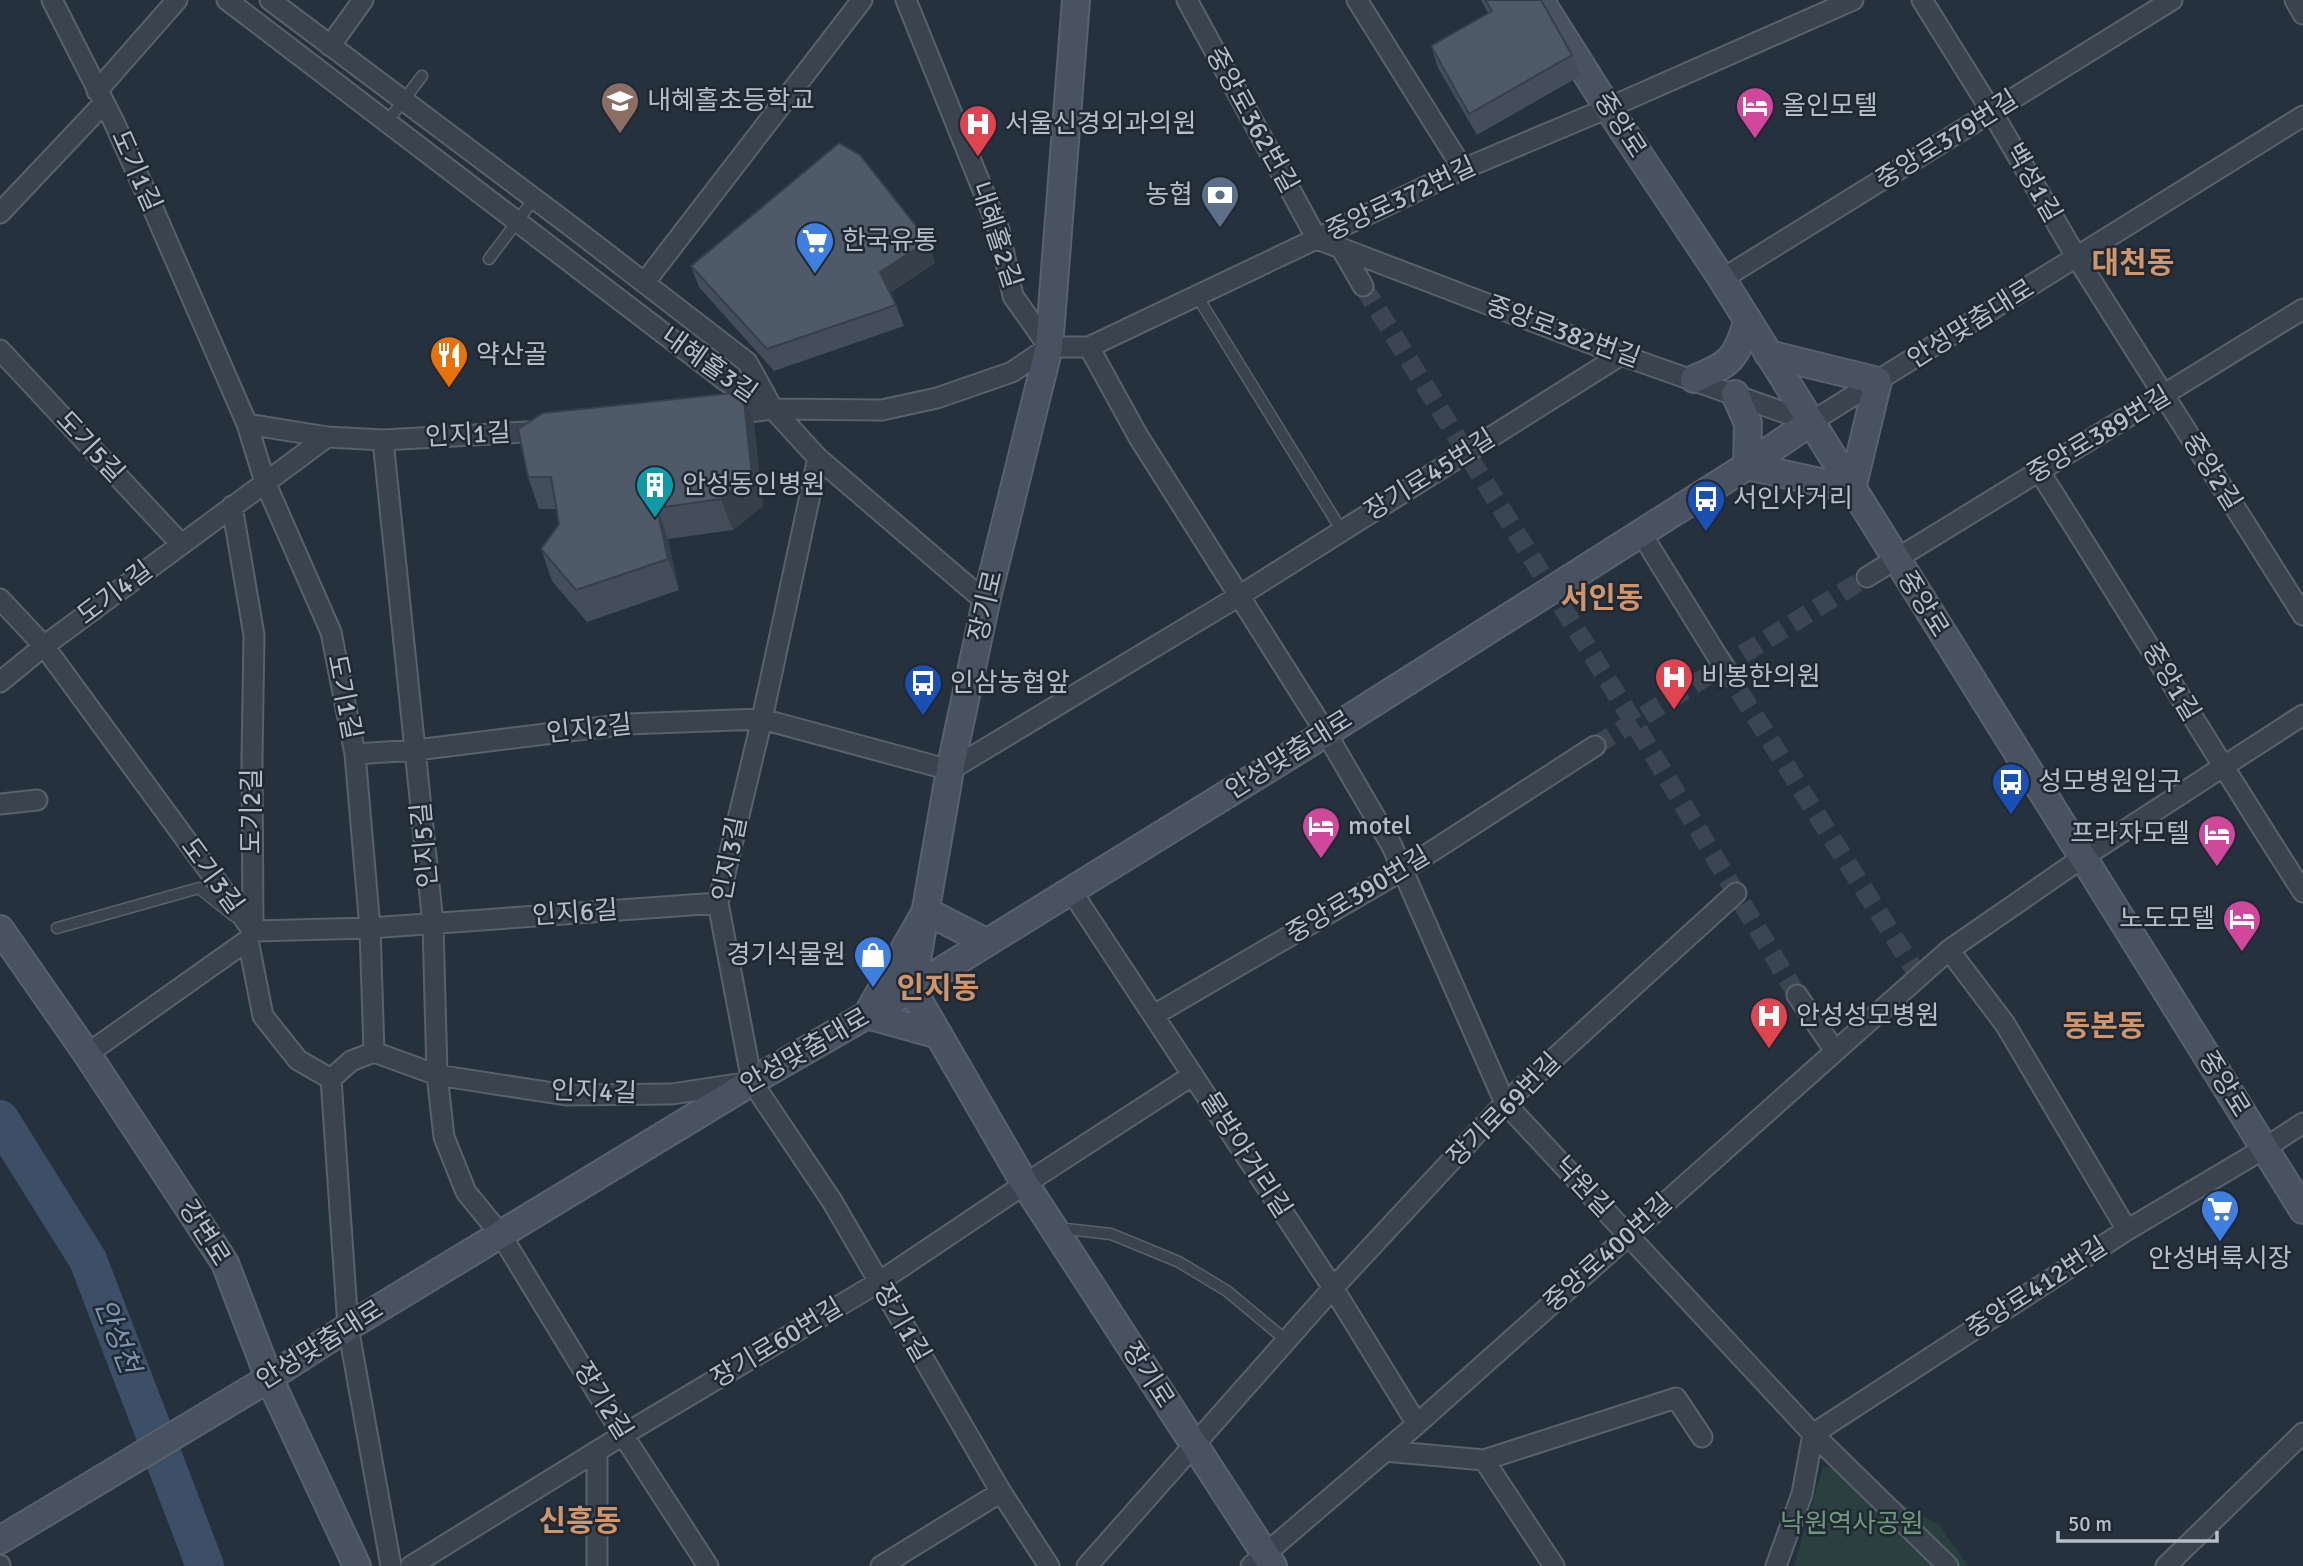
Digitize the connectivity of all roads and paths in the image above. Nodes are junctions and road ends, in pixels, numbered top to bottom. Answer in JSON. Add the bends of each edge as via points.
{"nodes":[{"id":1,"x":52,"y":0,"type":"edge"},
{"id":2,"x":177,"y":0,"type":"edge"},
{"id":3,"x":227,"y":0,"type":"edge"},
{"id":4,"x":270,"y":0,"type":"edge"},
{"id":5,"x":363,"y":0,"type":"edge"},
{"id":6,"x":862,"y":0,"type":"edge"},
{"id":7,"x":906,"y":0,"type":"edge"},
{"id":8,"x":1076,"y":0,"type":"edge"},
{"id":9,"x":1187,"y":0,"type":"edge"},
{"id":10,"x":1357,"y":0,"type":"edge"},
{"id":11,"x":1540,"y":0,"type":"edge"},
{"id":12,"x":1853,"y":0,"type":"edge"},
{"id":13,"x":1922,"y":0,"type":"edge"},
{"id":14,"x":2172,"y":0,"type":"edge"},
{"id":15,"x":2294,"y":0,"type":"edge"},
{"id":16,"x":2303,"y":14,"type":"edge"},
{"id":17,"x":330,"y":46,"type":"junction"},
{"id":18,"x":422,"y":76,"type":"dead end"},
{"id":19,"x":101,"y":97,"type":"junction"},
{"id":20,"x":403,"y":101,"type":"junction"},
{"id":21,"x":1608,"y":108,"type":"junction"},
{"id":22,"x":1992,"y":112,"type":"junction"},
{"id":23,"x":2303,"y":116,"type":"edge"},
{"id":24,"x":387,"y":122,"type":"junction"},
{"id":25,"x":1463,"y":169,"type":"junction"},
{"id":26,"x":534,"y":199,"type":"junction"},
{"id":27,"x":0,"y":213,"type":"edge"},
{"id":28,"x":517,"y":221,"type":"junction"},
{"id":29,"x":1317,"y":239,"type":"junction"},
{"id":30,"x":1341,"y":248,"type":"junction"},
{"id":31,"x":2077,"y":258,"type":"junction"},
{"id":32,"x":489,"y":259,"type":"dead end"},
{"id":33,"x":1722,"y":279,"type":"junction"},
{"id":34,"x":645,"y":282,"type":"junction"},
{"id":35,"x":1363,"y":286,"type":"tunnel mouth"},
{"id":36,"x":1197,"y":296,"type":"junction"},
{"id":37,"x":2303,"y":309,"type":"edge"},
{"id":38,"x":1748,"y":320,"type":"junction"},
{"id":39,"x":1049,"y":347,"type":"junction"},
{"id":40,"x":1089,"y":347,"type":"junction"},
{"id":41,"x":0,"y":350,"type":"edge"},
{"id":42,"x":1768,"y":354,"type":"junction"},
{"id":43,"x":1621,"y":355,"type":"junction"},
{"id":44,"x":1694,"y":379,"type":"junction"},
{"id":45,"x":1878,"y":381,"type":"junction"},
{"id":46,"x":1735,"y":394,"type":"junction"},
{"id":47,"x":2164,"y":396,"type":"junction"},
{"id":48,"x":773,"y":409,"type":"junction"},
{"id":49,"x":708,"y":417,"type":"edge"},
{"id":50,"x":1811,"y":422,"type":"junction"},
{"id":51,"x":247,"y":424,"type":"junction"},
{"id":52,"x":561,"y":430,"type":"edge"},
{"id":53,"x":327,"y":437,"type":"junction"},
{"id":54,"x":383,"y":440,"type":"junction"},
{"id":55,"x":818,"y":458,"type":"junction"},
{"id":56,"x":1747,"y":466,"type":"junction"},
{"id":57,"x":2039,"y":471,"type":"junction"},
{"id":58,"x":265,"y":482,"type":"junction"},
{"id":59,"x":1852,"y":489,"type":"junction"},
{"id":60,"x":232,"y":506,"type":"junction"},
{"id":61,"x":1342,"y":531,"type":"junction"},
{"id":62,"x":1641,"y":533,"type":"junction"},
{"id":63,"x":181,"y":544,"type":"junction"},
{"id":64,"x":1896,"y":559,"type":"junction"},
{"id":65,"x":1867,"y":577,"type":"tunnel mouth"},
{"id":66,"x":1239,"y":596,"type":"junction"},
{"id":67,"x":0,"y":599,"type":"edge"},
{"id":68,"x":986,"y":601,"type":"junction"},
{"id":69,"x":2303,"y":615,"type":"edge"},
{"id":70,"x":44,"y":646,"type":"junction"},
{"id":71,"x":1724,"y":667,"type":"tunnel mouth"},
{"id":72,"x":0,"y":682,"type":"edge"},
{"id":73,"x":2303,"y":715,"type":"edge"},
{"id":74,"x":762,"y":719,"type":"junction"},
{"id":75,"x":1326,"y":733,"type":"junction"},
{"id":76,"x":1595,"y":747,"type":"tunnel mouth"},
{"id":77,"x":416,"y":750,"type":"junction"},
{"id":78,"x":355,"y":754,"type":"junction"},
{"id":79,"x":2222,"y":767,"type":"junction"},
{"id":80,"x":950,"y":770,"type":"junction"},
{"id":81,"x":37,"y":800,"type":"dead end"},
{"id":82,"x":0,"y":804,"type":"edge"},
{"id":83,"x":2082,"y":858,"type":"junction"},
{"id":84,"x":1403,"y":870,"type":"junction"},
{"id":85,"x":1070,"y":889,"type":"junction"},
{"id":86,"x":2303,"y":892,"type":"edge"},
{"id":87,"x":1736,"y":893,"type":"dead end"},
{"id":88,"x":718,"y":903,"type":"junction"},
{"id":89,"x":926,"y":911,"type":"junction"},
{"id":90,"x":433,"y":924,"type":"junction"},
{"id":91,"x":57,"y":928,"type":"dead end"},
{"id":92,"x":370,"y":928,"type":"junction"},
{"id":93,"x":0,"y":929,"type":"edge"},
{"id":94,"x":251,"y":935,"type":"junction"},
{"id":95,"x":986,"y":942,"type":"junction"},
{"id":96,"x":1949,"y":950,"type":"junction"},
{"id":97,"x":912,"y":989,"type":"junction"},
{"id":98,"x":1797,"y":995,"type":"tunnel mouth"},
{"id":99,"x":867,"y":1015,"type":"junction"},
{"id":100,"x":1154,"y":1015,"type":"junction"},
{"id":101,"x":939,"y":1035,"type":"junction"},
{"id":102,"x":1835,"y":1051,"type":"junction"},
{"id":103,"x":374,"y":1052,"type":"junction"},
{"id":104,"x":87,"y":1054,"type":"junction"},
{"id":105,"x":437,"y":1075,"type":"junction"},
{"id":106,"x":1193,"y":1075,"type":"junction"},
{"id":107,"x":331,"y":1079,"type":"junction"},
{"id":108,"x":752,"y":1082,"type":"junction"},
{"id":109,"x":1506,"y":1103,"type":"junction"},
{"id":110,"x":2303,"y":1123,"type":"edge"},
{"id":111,"x":2265,"y":1148,"type":"junction"},
{"id":112,"x":1025,"y":1184,"type":"junction"},
{"id":113,"x":2303,"y":1210,"type":"edge"},
{"id":114,"x":1053,"y":1228,"type":"junction"},
{"id":115,"x":2127,"y":1230,"type":"junction"},
{"id":116,"x":501,"y":1235,"type":"junction"},
{"id":117,"x":1627,"y":1236,"type":"junction"},
{"id":118,"x":879,"y":1282,"type":"junction"},
{"id":119,"x":1333,"y":1288,"type":"junction"},
{"id":120,"x":348,"y":1327,"type":"junction"},
{"id":121,"x":1287,"y":1341,"type":"junction"},
{"id":122,"x":263,"y":1381,"type":"junction"},
{"id":123,"x":1417,"y":1424,"type":"junction"},
{"id":124,"x":2303,"y":1433,"type":"edge"},
{"id":125,"x":1813,"y":1434,"type":"junction"},
{"id":126,"x":623,"y":1435,"type":"junction"},
{"id":127,"x":1702,"y":1437,"type":"dead end"},
{"id":128,"x":1194,"y":1447,"type":"junction"},
{"id":129,"x":597,"y":1451,"type":"junction"},
{"id":130,"x":1385,"y":1451,"type":"junction"},
{"id":131,"x":1484,"y":1460,"type":"junction"},
{"id":132,"x":1001,"y":1492,"type":"junction"},
{"id":133,"x":6,"y":1536,"type":"edge"},
{"id":134,"x":1263,"y":1562,"type":"edge"},
{"id":135,"x":356,"y":1566,"type":"edge"},
{"id":136,"x":391,"y":1566,"type":"edge"},
{"id":137,"x":411,"y":1566,"type":"edge"},
{"id":138,"x":597,"y":1566,"type":"edge"},
{"id":139,"x":708,"y":1566,"type":"edge"},
{"id":140,"x":880,"y":1566,"type":"edge"},
{"id":141,"x":1049,"y":1566,"type":"edge"},
{"id":142,"x":1087,"y":1566,"type":"edge"},
{"id":143,"x":1554,"y":1566,"type":"edge"},
{"id":144,"x":1776,"y":1566,"type":"edge"},
{"id":145,"x":1948,"y":1566,"type":"edge"},
{"id":146,"x":2166,"y":1566,"type":"edge"}],
"edges":[{"from":1,"to":19,"type":"street","name":"도기1길"},
{"from":2,"to":19,"type":"street"},
{"from":3,"to":24,"type":"street","name":"내혜홀3길"},
{"from":4,"to":17,"type":"street","name":"내혜홀3길"},
{"from":5,"to":17,"type":"street"},
{"from":6,"to":34,"type":"street"},
{"from":7,"to":39,"type":"street","name":"내혜홀2길","via":[[999,230],[1013,296]]},
{"from":8,"to":39,"type":"main road","name":"장기로"},
{"from":9,"to":29,"type":"street","name":"중앙로362번길"},
{"from":10,"to":25,"type":"street"},
{"from":11,"to":21,"type":"main road","name":"중앙로"},
{"from":12,"to":21,"type":"street","name":"중앙로372번길"},
{"from":13,"to":22,"type":"street","name":"백성1길"},
{"from":14,"to":22,"type":"street","name":"중앙로379번길"},
{"from":15,"to":16,"type":"street"},
{"from":17,"to":20,"type":"street","name":"내혜홀3길"},
{"from":18,"to":20,"type":"lane"},
{"from":19,"to":27,"type":"street"},
{"from":19,"to":51,"type":"street","name":"도기1길"},
{"from":20,"to":24,"type":"lane"},
{"from":20,"to":26,"type":"street","name":"내혜홀3길"},
{"from":21,"to":25,"type":"street","name":"중앙로372번길"},
{"from":21,"to":33,"type":"main road","name":"중앙로"},
{"from":22,"to":31,"type":"street","name":"백성1길"},
{"from":22,"to":33,"type":"street","name":"중앙로379번길"},
{"from":23,"to":31,"type":"street","name":"안성맞춤대로"},
{"from":24,"to":28,"type":"street","name":"내혜홀3길"},
{"from":25,"to":29,"type":"street","name":"중앙로372번길"},
{"from":26,"to":28,"type":"lane"},
{"from":26,"to":34,"type":"street","name":"내혜홀3길"},
{"from":28,"to":32,"type":"lane"},
{"from":28,"to":48,"type":"street","name":"내혜홀3길","via":[[726,381]]},
{"from":29,"to":30,"type":"street","name":"중앙로382번길"},
{"from":29,"to":36,"type":"street","name":"중앙로372번길"},
{"from":30,"to":35,"type":"street"},
{"from":30,"to":43,"type":"street","name":"중앙로382번길"},
{"from":31,"to":45,"type":"street","name":"안성맞춤대로"},
{"from":31,"to":47,"type":"street","name":"중앙2길"},
{"from":33,"to":38,"type":"main road","name":"중앙로"},
{"from":34,"to":48,"type":"street","name":"내혜홀3길","via":[[747,362]]},
{"from":36,"to":40,"type":"street","name":"중앙로372번길"},
{"from":36,"to":61,"type":"lane"},
{"from":37,"to":47,"type":"street","name":"중앙로389번길"},
{"from":38,"to":42,"type":"main road","name":"중앙로"},
{"from":38,"to":44,"type":"main road","via":[[1728,363]]},
{"from":39,"to":40,"type":"street","name":"중앙로372번길"},
{"from":39,"to":48,"type":"street","via":[[1012,372],[937,398],[882,410]]},
{"from":39,"to":68,"type":"main road","name":"장기로"},
{"from":40,"to":66,"type":"street","via":[[1138,436]]},
{"from":41,"to":63,"type":"street","name":"도기5길"},
{"from":42,"to":45,"type":"main road"},
{"from":42,"to":50,"type":"main road","name":"중앙로"},
{"from":43,"to":44,"type":"street","name":"중앙로382번길"},
{"from":43,"to":61,"type":"street","name":"장기로45번길"},
{"from":44,"to":46,"type":"street","name":"중앙로382번길"},
{"from":45,"to":50,"type":"street","name":"안성맞춤대로"},
{"from":45,"to":59,"type":"main road"},
{"from":46,"to":50,"type":"street","name":"중앙로382번길"},
{"from":46,"to":56,"type":"main road","via":[[1748,423]]},
{"from":47,"to":57,"type":"street","name":"중앙로389번길"},
{"from":47,"to":69,"type":"street","name":"중앙2길"},
{"from":48,"to":49,"type":"street"},
{"from":48,"to":55,"type":"street"},
{"from":50,"to":56,"type":"main road","name":"안성맞춤대로"},
{"from":50,"to":59,"type":"main road","name":"중앙로"},
{"from":51,"to":53,"type":"street","name":"인지1길"},
{"from":51,"to":58,"type":"street","name":"도기1길"},
{"from":52,"to":54,"type":"street","name":"인지1길"},
{"from":53,"to":54,"type":"street","name":"인지1길"},
{"from":53,"to":58,"type":"street","name":"도기4길"},
{"from":54,"to":77,"type":"street","name":"인지5길"},
{"from":55,"to":68,"type":"street"},
{"from":55,"to":74,"type":"street"},
{"from":56,"to":59,"type":"main road"},
{"from":56,"to":62,"type":"main road","name":"안성맞춤대로"},
{"from":57,"to":64,"type":"street","name":"중앙로389번길"},
{"from":57,"to":79,"type":"street","name":"중앙1길"},
{"from":58,"to":60,"type":"street","name":"도기4길"},
{"from":58,"to":78,"type":"street","name":"도기1길","via":[[331,632]]},
{"from":59,"to":64,"type":"main road","name":"중앙로"},
{"from":60,"to":63,"type":"street","name":"도기4길"},
{"from":60,"to":94,"type":"street","name":"도기2길","via":[[254,635]]},
{"from":61,"to":66,"type":"street","name":"장기로45번길"},
{"from":62,"to":71,"type":"street"},
{"from":62,"to":75,"type":"main road","name":"안성맞춤대로"},
{"from":63,"to":70,"type":"street","name":"도기4길"},
{"from":64,"to":65,"type":"street"},
{"from":64,"to":83,"type":"main road","name":"중앙로"},
{"from":66,"to":75,"type":"street"},
{"from":66,"to":80,"type":"street","name":"장기로45번길"},
{"from":67,"to":70,"type":"street"},
{"from":68,"to":80,"type":"main road","name":"장기로"},
{"from":70,"to":72,"type":"street","name":"도기4길"},
{"from":70,"to":94,"type":"street","name":"도기3길"},
{"from":73,"to":79,"type":"street","name":"중앙로400번길"},
{"from":74,"to":77,"type":"street","name":"인지2길","via":[[627,724]]},
{"from":74,"to":80,"type":"street","name":"인지2길"},
{"from":74,"to":88,"type":"street","name":"인지3길"},
{"from":75,"to":84,"type":"street","name":"낙원길"},
{"from":75,"to":85,"type":"main road","name":"안성맞춤대로"},
{"from":76,"to":84,"type":"street","name":"중앙로390번길"},
{"from":77,"to":78,"type":"street","name":"인지2길"},
{"from":77,"to":90,"type":"street","name":"인지5길"},
{"from":78,"to":92,"type":"street","name":"도기1길"},
{"from":79,"to":83,"type":"street","name":"중앙로400번길"},
{"from":79,"to":86,"type":"street","name":"중앙1길"},
{"from":80,"to":89,"type":"main road","name":"장기로"},
{"from":81,"to":82,"type":"street"},
{"from":83,"to":96,"type":"street","name":"중앙로400번길"},
{"from":83,"to":111,"type":"main road","name":"중앙로"},
{"from":84,"to":100,"type":"street","name":"중앙로390번길"},
{"from":84,"to":109,"type":"street","name":"낙원길"},
{"from":85,"to":95,"type":"main road","name":"안성맞춤대로"},
{"from":85,"to":100,"type":"street","name":"물방아거리길"},
{"from":87,"to":109,"type":"street","name":"장기로69번길"},
{"from":88,"to":90,"type":"street","name":"인지6길"},
{"from":88,"to":108,"type":"street","name":"인지3길"},
{"from":89,"to":95,"type":"main road"},
{"from":89,"to":97,"type":"main road","name":"장기로"},
{"from":89,"to":99,"type":"main road"},
{"from":90,"to":92,"type":"street","name":"인지6길"},
{"from":90,"to":105,"type":"street","name":"인지5길"},
{"from":91,"to":94,"type":"lane","name":"도기3길","via":[[199,888]]},
{"from":92,"to":94,"type":"street","name":"인지6길"},
{"from":92,"to":103,"type":"street","name":"도기1길"},
{"from":93,"to":104,"type":"main road","name":"강변로"},
{"from":94,"to":104,"type":"street"},
{"from":94,"to":107,"type":"street","name":"도기2길","via":[[263,1016],[298,1060]]},
{"from":95,"to":97,"type":"main road","name":"안성맞춤대로"},
{"from":96,"to":102,"type":"street","name":"중앙로400번길"},
{"from":96,"to":115,"type":"street","via":[[2005,1024]]},
{"from":97,"to":99,"type":"main road","name":"안성맞춤대로"},
{"from":97,"to":101,"type":"main road","name":"장기로"},
{"from":98,"to":102,"type":"street"},
{"from":99,"to":101,"type":"main road"},
{"from":99,"to":108,"type":"main road","name":"안성맞춤대로"},
{"from":100,"to":106,"type":"street","name":"물방아거리길"},
{"from":101,"to":112,"type":"main road","name":"장기로"},
{"from":102,"to":117,"type":"street","name":"중앙로400번길"},
{"from":103,"to":105,"type":"street","name":"인지4길"},
{"from":103,"to":107,"type":"street","via":[[351,1061]]},
{"from":104,"to":122,"type":"main road","name":"강변로","via":[[225,1263]]},
{"from":105,"to":108,"type":"street","name":"인지4길","via":[[566,1095],[672,1094]]},
{"from":105,"to":116,"type":"street","name":"인지5길","via":[[444,1137],[466,1192]]},
{"from":106,"to":112,"type":"street"},
{"from":106,"to":119,"type":"street","name":"물방아거리길"},
{"from":107,"to":120,"type":"street"},
{"from":108,"to":116,"type":"main road","name":"안성맞춤대로"},
{"from":108,"to":118,"type":"street","name":"장기1길","via":[[832,1201]]},
{"from":109,"to":117,"type":"street","name":"낙원길"},
{"from":109,"to":119,"type":"street","name":"장기로69번길"},
{"from":110,"to":111,"type":"street","name":"중앙로412번길"},
{"from":111,"to":113,"type":"main road","name":"중앙로"},
{"from":111,"to":115,"type":"street","name":"중앙로412번길"},
{"from":112,"to":114,"type":"main road","name":"장기로"},
{"from":112,"to":118,"type":"street","name":"장기로60번길"},
{"from":114,"to":121,"type":"lane","via":[[1111,1234],[1179,1262],[1227,1291]]},
{"from":114,"to":128,"type":"main road","name":"장기로"},
{"from":115,"to":125,"type":"street","name":"중앙로412번길"},
{"from":116,"to":120,"type":"main road","name":"안성맞춤대로"},
{"from":116,"to":126,"type":"street","name":"장기2길"},
{"from":117,"to":123,"type":"street","name":"중앙로400번길"},
{"from":117,"to":125,"type":"street","name":"낙원길"},
{"from":118,"to":126,"type":"street","name":"장기로60번길"},
{"from":118,"to":132,"type":"street","name":"장기1길"},
{"from":119,"to":121,"type":"street","name":"장기로69번길"},
{"from":119,"to":123,"type":"street","name":"물방아거리길"},
{"from":120,"to":122,"type":"main road","name":"안성맞춤대로"},
{"from":120,"to":136,"type":"street"},
{"from":121,"to":128,"type":"street","name":"장기로69번길"},
{"from":122,"to":133,"type":"main road","name":"안성맞춤대로"},
{"from":122,"to":135,"type":"main road","name":"강변로"},
{"from":123,"to":130,"type":"street","name":"중앙로400번길"},
{"from":124,"to":146,"type":"street"},
{"from":125,"to":144,"type":"street","via":[[1802,1494]]},
{"from":125,"to":145,"type":"street","name":"낙원길"},
{"from":126,"to":129,"type":"street","name":"장기로60번길"},
{"from":126,"to":139,"type":"street","name":"장기2길"},
{"from":127,"to":131,"type":"street","via":[[1676,1398]]},
{"from":128,"to":134,"type":"main road","name":"장기로"},
{"from":128,"to":142,"type":"street"},
{"from":129,"to":137,"type":"street","name":"장기로60번길"},
{"from":129,"to":138,"type":"street"},
{"from":130,"to":131,"type":"street"},
{"from":130,"to":134,"type":"street","name":"중앙로400번길"},
{"from":131,"to":143,"type":"street"},
{"from":132,"to":140,"type":"street"},
{"from":132,"to":141,"type":"street","name":"장기1길"}]}
